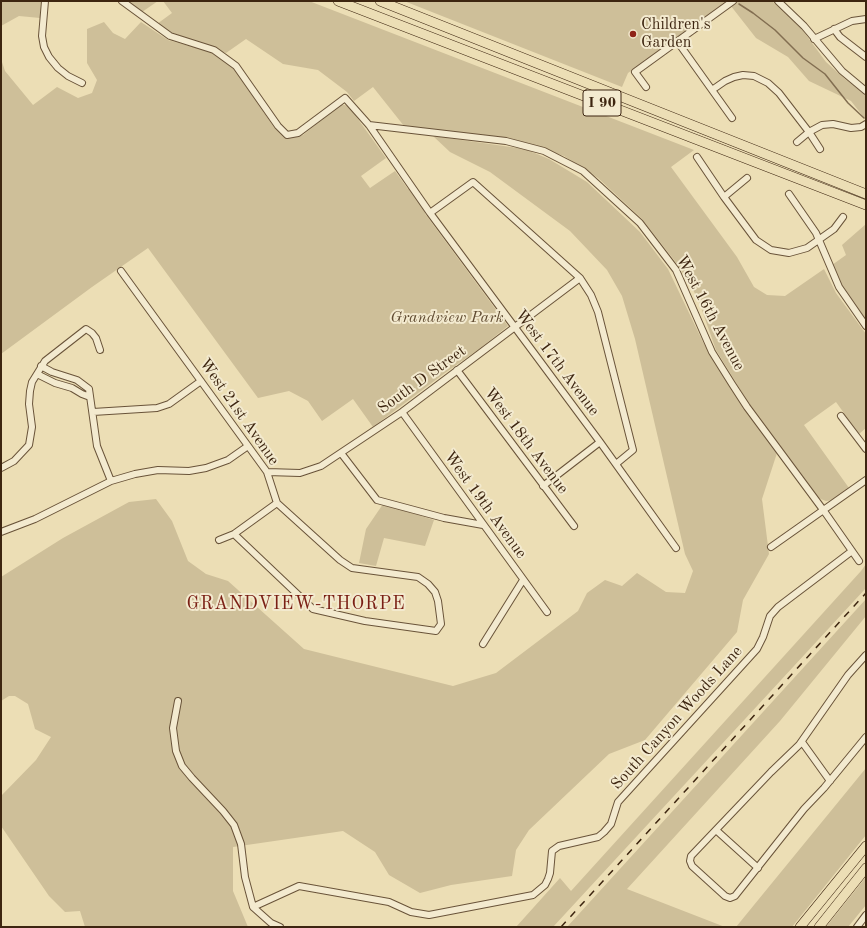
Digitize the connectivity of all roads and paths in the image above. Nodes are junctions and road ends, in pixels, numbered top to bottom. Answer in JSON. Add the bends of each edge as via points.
{"nodes":[{"id":1,"x":45,"y":1,"type":"edge"},
{"id":2,"x":122,"y":1,"type":"edge"},
{"id":3,"x":338,"y":1,"type":"edge"},
{"id":4,"x":380,"y":1,"type":"edge"},
{"id":5,"x":733,"y":1,"type":"edge"},
{"id":6,"x":778,"y":1,"type":"edge"},
{"id":7,"x":866,"y":19,"type":"edge"},
{"id":8,"x":834,"y":29,"type":"junction"},
{"id":9,"x":814,"y":39,"type":"junction"},
{"id":10,"x":677,"y":41,"type":"junction"},
{"id":11,"x":866,"y":57,"type":"edge"},
{"id":12,"x":82,"y":83,"type":"dead end"},
{"id":13,"x":646,"y":87,"type":"dead end"},
{"id":14,"x":712,"y":90,"type":"junction"},
{"id":15,"x":866,"y":91,"type":"edge"},
{"id":16,"x":732,"y":118,"type":"dead end"},
{"id":17,"x":369,"y":126,"type":"junction"},
{"id":18,"x":864,"y":127,"type":"edge"},
{"id":19,"x":810,"y":132,"type":"junction"},
{"id":20,"x":797,"y":142,"type":"dead end"},
{"id":21,"x":820,"y":149,"type":"dead end"},
{"id":22,"x":697,"y":157,"type":"dead end"},
{"id":23,"x":747,"y":178,"type":"dead end"},
{"id":24,"x":789,"y":194,"type":"dead end"},
{"id":25,"x":866,"y":194,"type":"edge"},
{"id":26,"x":724,"y":197,"type":"junction"},
{"id":27,"x":866,"y":205,"type":"edge"},
{"id":28,"x":430,"y":212,"type":"junction"},
{"id":29,"x":842,"y":217,"type":"dead end"},
{"id":30,"x":818,"y":240,"type":"junction"},
{"id":31,"x":121,"y":271,"type":"dead end"},
{"id":32,"x":580,"y":278,"type":"junction"},
{"id":33,"x":866,"y":326,"type":"edge"},
{"id":34,"x":514,"y":327,"type":"junction"},
{"id":35,"x":100,"y":350,"type":"dead end"},
{"id":36,"x":41,"y":366,"type":"junction"},
{"id":37,"x":457,"y":370,"type":"junction"},
{"id":38,"x":37,"y":374,"type":"junction"},
{"id":39,"x":201,"y":381,"type":"junction"},
{"id":40,"x":90,"y":397,"type":"junction"},
{"id":41,"x":93,"y":412,"type":"junction"},
{"id":42,"x":402,"y":412,"type":"junction"},
{"id":43,"x":841,"y":416,"type":"dead end"},
{"id":44,"x":600,"y":442,"type":"junction"},
{"id":45,"x":248,"y":446,"type":"junction"},
{"id":46,"x":866,"y":449,"type":"edge"},
{"id":47,"x":341,"y":453,"type":"junction"},
{"id":48,"x":616,"y":464,"type":"junction"},
{"id":49,"x":1,"y":468,"type":"edge"},
{"id":50,"x":268,"y":472,"type":"junction"},
{"id":51,"x":866,"y":480,"type":"edge"},
{"id":52,"x":111,"y":481,"type":"junction"},
{"id":53,"x":543,"y":486,"type":"junction"},
{"id":54,"x":277,"y":504,"type":"junction"},
{"id":55,"x":824,"y":511,"type":"junction"},
{"id":56,"x":483,"y":525,"type":"junction"},
{"id":57,"x":574,"y":526,"type":"dead end"},
{"id":58,"x":2,"y":530,"type":"edge"},
{"id":59,"x":234,"y":534,"type":"junction"},
{"id":60,"x":219,"y":540,"type":"dead end"},
{"id":61,"x":771,"y":547,"type":"dead end"},
{"id":62,"x":676,"y":548,"type":"dead end"},
{"id":63,"x":852,"y":550,"type":"junction"},
{"id":64,"x":859,"y":561,"type":"dead end"},
{"id":65,"x":522,"y":580,"type":"junction"},
{"id":66,"x":547,"y":612,"type":"dead end"},
{"id":67,"x":483,"y":644,"type":"dead end"},
{"id":68,"x":866,"y":655,"type":"edge"},
{"id":69,"x":178,"y":701,"type":"dead end"},
{"id":70,"x":866,"y":737,"type":"edge"},
{"id":71,"x":802,"y":742,"type":"junction"},
{"id":72,"x":830,"y":781,"type":"junction"},
{"id":73,"x":716,"y":830,"type":"junction"},
{"id":74,"x":866,"y":846,"type":"edge"},
{"id":75,"x":758,"y":868,"type":"junction"},
{"id":76,"x":866,"y":868,"type":"edge"},
{"id":77,"x":253,"y":907,"type":"junction"},
{"id":78,"x":866,"y":915,"type":"edge"},
{"id":79,"x":280,"y":927,"type":"edge"},
{"id":80,"x":800,"y":927,"type":"edge"},
{"id":81,"x":819,"y":927,"type":"edge"},
{"id":82,"x":857,"y":927,"type":"edge"}],
"edges":[{"from":1,"to":12,"type":"street","via":[[42,36],[44,47],[58,68]]},
{"from":2,"to":17,"type":"street","name":"West 17th Avenue","via":[[170,36],[214,50],[236,66],[287,135],[298,133],[345,98]]},
{"from":3,"to":27,"type":"highway","number":"I 90"},
{"from":4,"to":25,"type":"highway","number":"I 90"},
{"from":5,"to":10,"type":"street"},
{"from":6,"to":9,"type":"street"},
{"from":7,"to":8,"type":"street","via":[[852,21]]},
{"from":8,"to":9,"type":"street"},
{"from":8,"to":11,"type":"street","via":[[840,37]]},
{"from":9,"to":15,"type":"street","via":[[842,71]]},
{"from":10,"to":13,"type":"street","via":[[635,72]]},
{"from":10,"to":14,"type":"street"},
{"from":14,"to":16,"type":"street"},
{"from":14,"to":19,"type":"street","via":[[734,77],[743,75],[754,76],[768,82]]},
{"from":17,"to":28,"type":"street","name":"West 17th Avenue"},
{"from":17,"to":55,"type":"street","name":"West 16th Avenue","via":[[506,141],[544,151],[583,171],[640,223],[676,270],[712,352],[747,407]]},
{"from":18,"to":19,"type":"street","via":[[822,125]]},
{"from":19,"to":20,"type":"street"},
{"from":19,"to":21,"type":"street"},
{"from":22,"to":26,"type":"street"},
{"from":23,"to":26,"type":"street"},
{"from":24,"to":30,"type":"street","via":[[816,233]]},
{"from":26,"to":30,"type":"street","via":[[756,240],[771,250],[789,254],[807,248]]},
{"from":28,"to":32,"type":"street","via":[[473,182]]},
{"from":28,"to":34,"type":"street","name":"West 17th Avenue"},
{"from":29,"to":30,"type":"street","via":[[834,229]]},
{"from":30,"to":33,"type":"street","via":[[839,287]]},
{"from":31,"to":39,"type":"street","name":"West 21st Avenue"},
{"from":32,"to":34,"type":"street","name":"South D Street"},
{"from":32,"to":48,"type":"street","via":[[598,312],[632,450]]},
{"from":34,"to":37,"type":"street","name":"South D Street"},
{"from":34,"to":44,"type":"street","name":"West 17th Avenue"},
{"from":35,"to":36,"type":"street","via":[[96,338],[86,329]]},
{"from":36,"to":38,"type":"street"},
{"from":36,"to":40,"type":"street","via":[[83,383],[89,389]]},
{"from":37,"to":42,"type":"street","name":"South D Street"},
{"from":37,"to":53,"type":"street","name":"West 18th Avenue"},
{"from":38,"to":40,"type":"street"},
{"from":38,"to":49,"type":"street","via":[[30,391],[32,427],[29,445],[14,461]]},
{"from":39,"to":41,"type":"street","via":[[169,404],[157,408]]},
{"from":39,"to":45,"type":"street","name":"West 21st Avenue"},
{"from":40,"to":41,"type":"street"},
{"from":41,"to":52,"type":"street","via":[[97,446]]},
{"from":42,"to":47,"type":"street","name":"South D Street"},
{"from":42,"to":56,"type":"street","name":"West 19th Avenue"},
{"from":43,"to":46,"type":"street"},
{"from":44,"to":48,"type":"street","name":"West 17th Avenue"},
{"from":44,"to":53,"type":"street"},
{"from":45,"to":50,"type":"street","name":"West 21st Avenue"},
{"from":45,"to":52,"type":"street","via":[[228,460],[206,468],[189,471],[158,470]]},
{"from":47,"to":50,"type":"street","name":"South D Street","via":[[312,470],[300,473]]},
{"from":47,"to":56,"type":"street","via":[[377,500],[444,518]]},
{"from":48,"to":62,"type":"street","name":"West 17th Avenue"},
{"from":50,"to":54,"type":"street","name":"West 21st Avenue"},
{"from":51,"to":55,"type":"street"},
{"from":52,"to":58,"type":"street","via":[[35,519]]},
{"from":53,"to":57,"type":"street","name":"West 18th Avenue"},
{"from":54,"to":59,"type":"street"},
{"from":54,"to":59,"type":"street","via":[[352,568],[418,577],[428,584],[438,601],[441,624],[436,631],[365,621],[313,609]]},
{"from":55,"to":61,"type":"street"},
{"from":55,"to":63,"type":"street","name":"West 16th Avenue"},
{"from":56,"to":65,"type":"street","name":"West 19th Avenue"},
{"from":59,"to":60,"type":"street"},
{"from":63,"to":64,"type":"street","name":"West 16th Avenue"},
{"from":63,"to":77,"type":"street","name":"South Canyon Woods Lane","via":[[770,616],[757,649],[618,802],[611,824],[604,832],[598,836],[559,846],[552,851],[548,879],[533,895],[429,915],[411,912],[389,902],[299,886]]},
{"from":65,"to":66,"type":"street","name":"West 19th Avenue"},
{"from":65,"to":67,"type":"street"},
{"from":68,"to":71,"type":"street","via":[[848,674]]},
{"from":69,"to":77,"type":"street","via":[[173,728],[176,752],[182,766],[234,824],[241,844],[245,877]]},
{"from":70,"to":72,"type":"street"},
{"from":71,"to":72,"type":"street"},
{"from":71,"to":73,"type":"street"},
{"from":72,"to":75,"type":"street","via":[[804,809]]},
{"from":73,"to":75,"type":"street"},
{"from":73,"to":75,"type":"street","via":[[691,856],[690,861],[692,866],[725,896],[735,896]]},
{"from":74,"to":80,"type":"highway"},
{"from":76,"to":81,"type":"highway"},
{"from":77,"to":79,"type":"street","via":[[271,923]]},
{"from":78,"to":82,"type":"street"}]}
